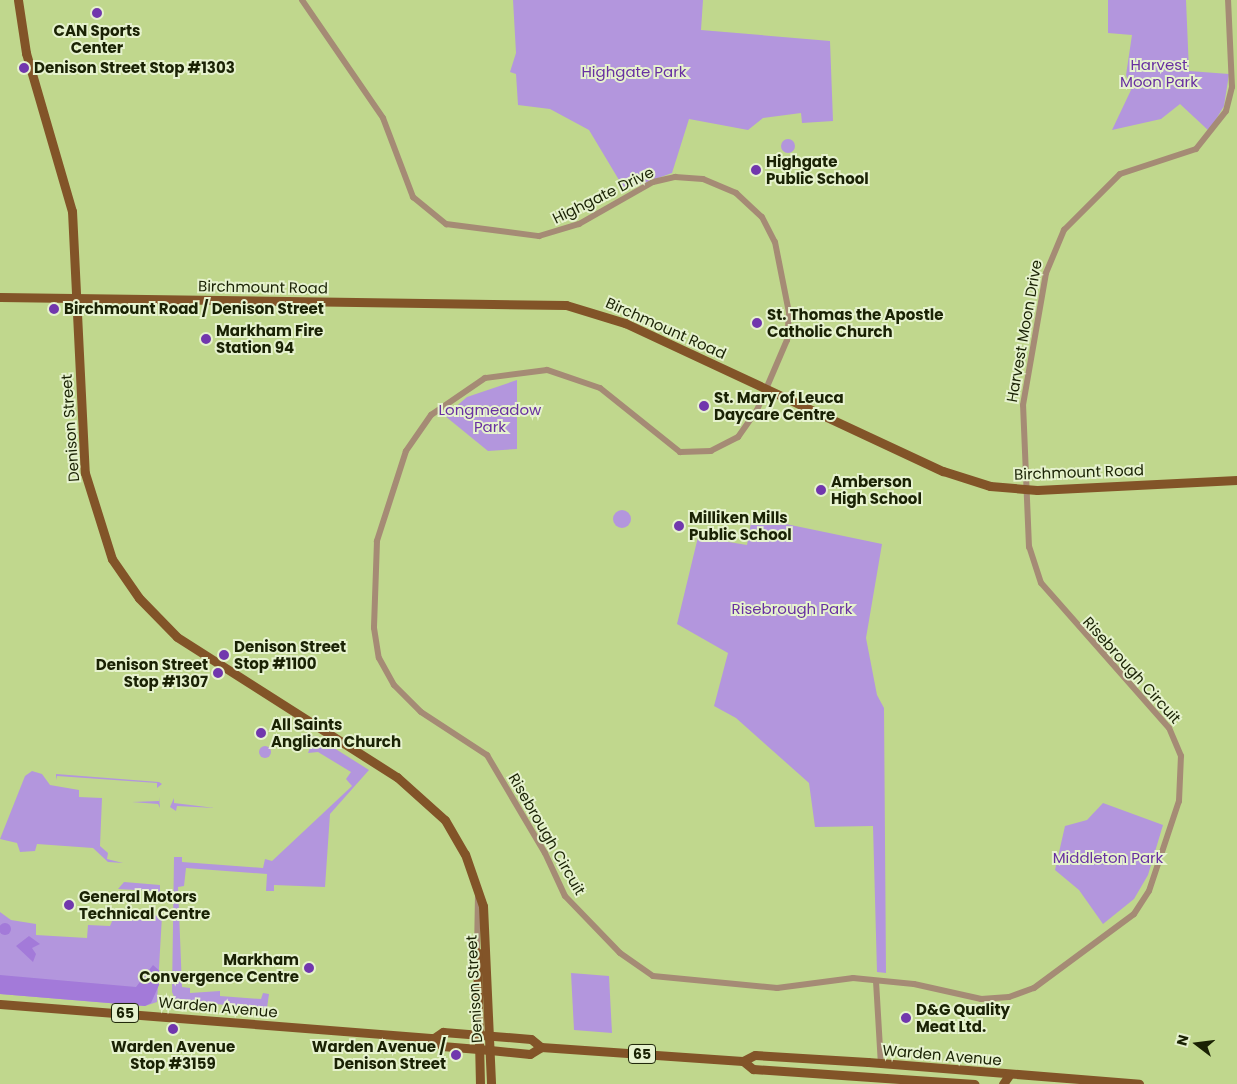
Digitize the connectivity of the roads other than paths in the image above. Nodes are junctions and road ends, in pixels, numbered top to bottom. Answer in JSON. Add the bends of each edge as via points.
{"nodes":[{"id":1,"x":18,"y":0,"type":"edge"},
{"id":2,"x":302,"y":0,"type":"edge"},
{"id":3,"x":1228,"y":0,"type":"edge"},
{"id":4,"x":1235,"y":87,"type":"edge"},
{"id":5,"x":79,"y":296,"type":"junction"},
{"id":6,"x":0,"y":297,"type":"edge"},
{"id":7,"x":768,"y":388,"type":"junction"},
{"id":8,"x":1237,"y":480,"type":"edge"},
{"id":9,"x":1026,"y":490,"type":"junction"},
{"id":10,"x":478,"y":894,"type":"junction"},
{"id":11,"x":477,"y":952,"type":"joint"},
{"id":12,"x":876,"y":981,"type":"junction"},
{"id":13,"x":0,"y":1004,"type":"edge"},
{"id":14,"x":479,"y":1035,"type":"junction"},
{"id":15,"x":490,"y":1036,"type":"junction"},
{"id":16,"x":434,"y":1038,"type":"junction"},
{"id":17,"x":541,"y":1046,"type":"junction"},
{"id":18,"x":479,"y":1049,"type":"junction"},
{"id":19,"x":490,"y":1050,"type":"junction"},
{"id":20,"x":744,"y":1061,"type":"junction"},
{"id":21,"x":881,"y":1064,"type":"junction"},
{"id":22,"x":1009,"y":1075,"type":"junction"},
{"id":23,"x":881,"y":1080,"type":"edge"},
{"id":24,"x":480,"y":1084,"type":"edge"},
{"id":25,"x":491,"y":1084,"type":"edge"},
{"id":26,"x":974,"y":1084,"type":"edge"},
{"id":27,"x":1003,"y":1084,"type":"edge"},
{"id":28,"x":1139,"y":1084,"type":"edge"}],
"edges":[{"from":1,"to":5,"type":"main road","name":"Denison Street","via":[[26,52],[68,185]]},
{"from":2,"to":7,"type":"street","name":"Highgate Drive","via":[[383,118],[413,197],[446,224],[539,236],[578,224],[640,187],[674,177],[714,182],[744,199],[762,216],[775,242],[789,313],[787,340]]},
{"from":3,"to":4,"type":"street","name":"Harvest Moon Drive"},
{"from":4,"to":9,"type":"street","name":"Harvest Moon Drive","via":[[1220,122],[1196,149],[1120,174],[1092,198],[1055,245],[1023,405]]},
{"from":5,"to":6,"type":"main road","name":"Birchmount Road"},
{"from":5,"to":7,"type":"main road","name":"Birchmount Road","via":[[566,305],[625,323]]},
{"from":5,"to":10,"type":"main road","name":"Denison Street","via":[[85,473],[103,538],[124,578],[158,620],[187,644],[425,798],[455,834]]},
{"from":7,"to":9,"type":"main road","name":"Birchmount Road","via":[[960,478]]},
{"from":7,"to":12,"type":"street","name":"Risebrough Circuit","via":[[738,437],[700,453],[670,447],[614,397],[563,374],[511,371],[467,387],[431,415],[406,451],[377,541],[375,640],[379,658],[403,696],[487,755],[565,896],[636,966],[653,976],[720,986],[777,988],[843,979]]},
{"from":8,"to":9,"type":"main road","name":"Birchmount Road"},
{"from":9,"to":12,"type":"street","name":"Risebrough Circuit","via":[[1029,547],[1041,583],[1175,738],[1183,772],[1172,822],[1149,891],[1134,914],[1034,988],[1009,997],[981,999],[930,986]]},
{"from":10,"to":11,"type":"street","name":"Denison Street"},
{"from":10,"to":15,"type":"main road","name":"Denison Street","via":[[483,906]]},
{"from":11,"to":14,"type":"main road","name":"Denison Street"},
{"from":12,"to":21,"type":"street"},
{"from":13,"to":16,"type":"main road","name":"Warden Avenue","number":"65"},
{"from":14,"to":15,"type":"main road","name":"Warden Avenue","number":"65"},
{"from":14,"to":16,"type":"main road","name":"Warden Avenue","number":"65","via":[[443,1032]]},
{"from":14,"to":18,"type":"main road","name":"Denison Street"},
{"from":15,"to":17,"type":"main road","name":"Warden Avenue","number":"65","via":[[531,1039]]},
{"from":15,"to":19,"type":"main road","name":"Denison Street"},
{"from":16,"to":18,"type":"main road","name":"Warden Avenue","number":"65","via":[[442,1046]]},
{"from":17,"to":19,"type":"main road","name":"Warden Avenue","number":"65","via":[[530,1054]]},
{"from":17,"to":20,"type":"main road","name":"Warden Avenue","number":"65"},
{"from":18,"to":19,"type":"main road","name":"Warden Avenue","number":"65"},
{"from":18,"to":24,"type":"main road","name":"Denison Street"},
{"from":19,"to":25,"type":"main road","name":"Denison Street"},
{"from":20,"to":21,"type":"main road","name":"Warden Avenue","number":"65","via":[[754,1055]]},
{"from":20,"to":23,"type":"main road","name":"Warden Avenue","number":"65","via":[[754,1069]]},
{"from":21,"to":22,"type":"main road","name":"Warden Avenue","number":"65"},
{"from":22,"to":27,"type":"main road"},
{"from":22,"to":28,"type":"main road","name":"Warden Avenue","number":"65"},
{"from":23,"to":26,"type":"main road","name":"Warden Avenue","number":"65"}]}
